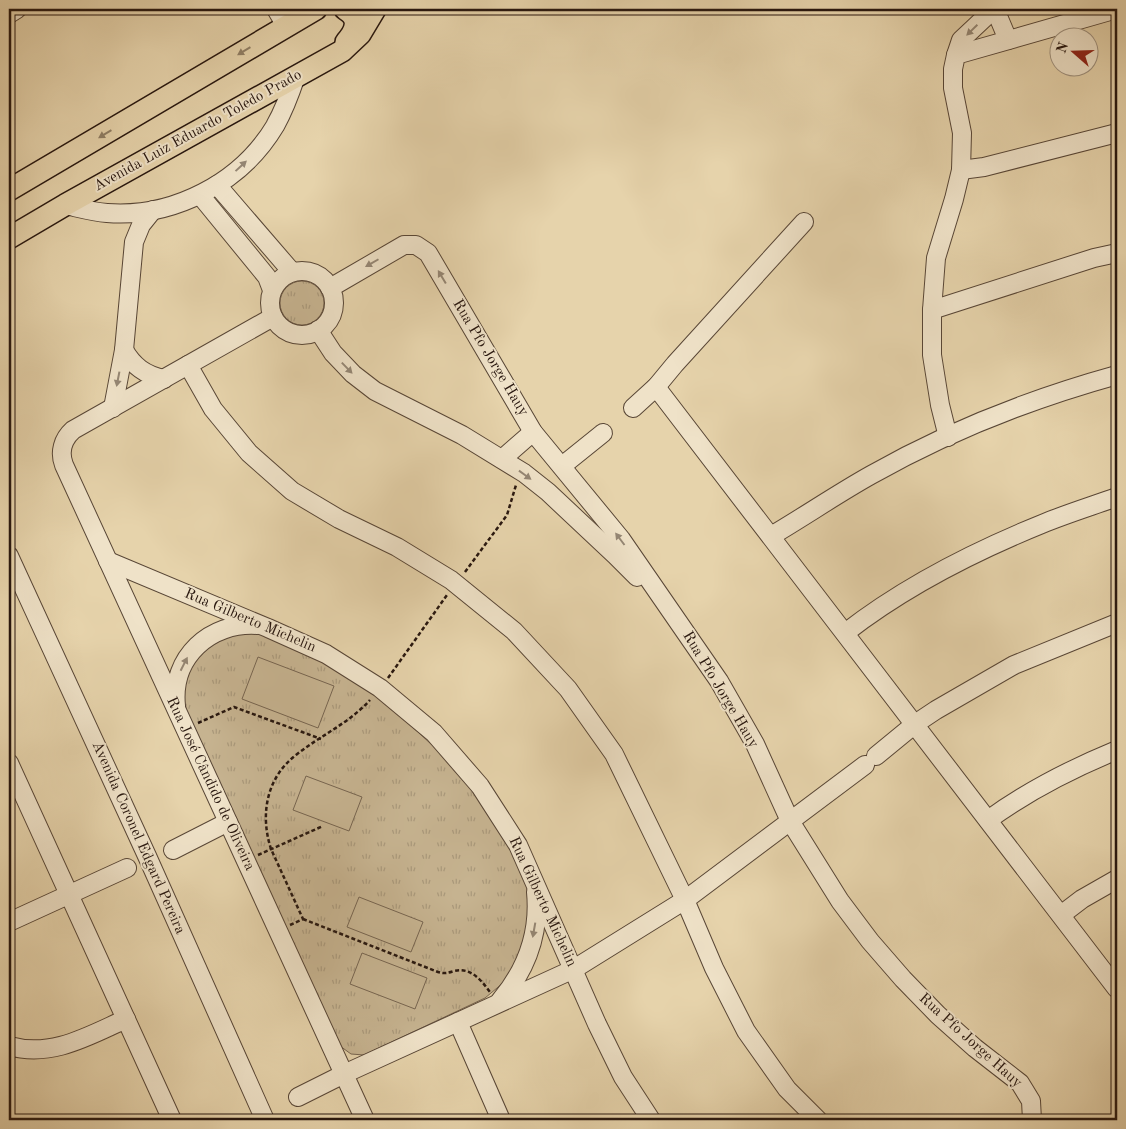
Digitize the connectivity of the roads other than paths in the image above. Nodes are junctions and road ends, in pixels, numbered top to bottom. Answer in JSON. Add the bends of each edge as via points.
{"nodes":[{"id":1,"x":17,"y":9,"type":"edge"},
{"id":2,"x":316,"y":9,"type":"edge"},
{"id":3,"x":332,"y":9,"type":"edge"},
{"id":4,"x":345,"y":9,"type":"edge"},
{"id":5,"x":375,"y":9,"type":"edge"},
{"id":6,"x":995,"y":9,"type":"edge"},
{"id":7,"x":1117,"y":10,"type":"edge"},
{"id":8,"x":9,"y":14,"type":"edge"},
{"id":9,"x":281,"y":17,"type":"edge"},
{"id":10,"x":1008,"y":40,"type":"junction"},
{"id":11,"x":334,"y":55,"type":"junction"},
{"id":12,"x":956,"y":55,"type":"junction"},
{"id":13,"x":296,"y":76,"type":"junction"},
{"id":14,"x":1117,"y":133,"type":"edge"},
{"id":15,"x":960,"y":170,"type":"junction"},
{"id":16,"x":217,"y":185,"type":"junction"},
{"id":17,"x":9,"y":190,"type":"edge"},
{"id":18,"x":200,"y":195,"type":"junction"},
{"id":19,"x":66,"y":205,"type":"junction"},
{"id":20,"x":152,"y":210,"type":"junction"},
{"id":21,"x":107,"y":213,"type":"junction"},
{"id":22,"x":804,"y":222,"type":"dead end"},
{"id":23,"x":249,"y":224,"type":"junction"},
{"id":24,"x":234,"y":237,"type":"junction"},
{"id":25,"x":9,"y":238,"type":"edge"},
{"id":26,"x":132,"y":251,"type":"junction"},
{"id":27,"x":272,"y":252,"type":"junction"},
{"id":28,"x":1117,"y":253,"type":"edge"},
{"id":29,"x":256,"y":265,"type":"junction"},
{"id":30,"x":292,"y":272,"type":"junction"},
{"id":31,"x":330,"y":288,"type":"junction"},
{"id":32,"x":272,"y":290,"type":"junction"},
{"id":33,"x":932,"y":310,"type":"junction"},
{"id":34,"x":273,"y":317,"type":"junction"},
{"id":35,"x":318,"y":330,"type":"junction"},
{"id":36,"x":124,"y":350,"type":"junction"},
{"id":37,"x":188,"y":365,"type":"junction"},
{"id":38,"x":1117,"y":375,"type":"edge"},
{"id":39,"x":164,"y":379,"type":"junction"},
{"id":40,"x":656,"y":387,"type":"junction"},
{"id":41,"x":113,"y":408,"type":"junction"},
{"id":42,"x":633,"y":408,"type":"dead end"},
{"id":43,"x":534,"y":432,"type":"junction"},
{"id":44,"x":603,"y":434,"type":"dead end"},
{"id":45,"x":948,"y":437,"type":"junction"},
{"id":46,"x":502,"y":459,"type":"junction"},
{"id":47,"x":562,"y":466,"type":"junction"},
{"id":48,"x":548,"y":492,"type":"junction"},
{"id":49,"x":1117,"y":497,"type":"edge"},
{"id":50,"x":771,"y":536,"type":"junction"},
{"id":51,"x":9,"y":556,"type":"edge"},
{"id":52,"x":108,"y":561,"type":"junction"},
{"id":53,"x":678,"y":621,"type":"junction"},
{"id":54,"x":1117,"y":623,"type":"edge"},
{"id":55,"x":268,"y":628,"type":"junction"},
{"id":56,"x":845,"y":633,"type":"junction"},
{"id":57,"x":177,"y":712,"type":"junction"},
{"id":58,"x":915,"y":724,"type":"junction"},
{"id":59,"x":1117,"y":750,"type":"edge"},
{"id":60,"x":9,"y":763,"type":"edge"},
{"id":61,"x":790,"y":820,"type":"junction"},
{"id":62,"x":988,"y":820,"type":"junction"},
{"id":63,"x":228,"y":822,"type":"junction"},
{"id":64,"x":173,"y":850,"type":"dead end"},
{"id":65,"x":127,"y":868,"type":"dead end"},
{"id":66,"x":1117,"y":879,"type":"edge"},
{"id":67,"x":534,"y":881,"type":"junction"},
{"id":68,"x":69,"y":894,"type":"junction"},
{"id":69,"x":685,"y":900,"type":"junction"},
{"id":70,"x":1061,"y":915,"type":"junction"},
{"id":71,"x":9,"y":922,"type":"edge"},
{"id":72,"x":574,"y":969,"type":"junction"},
{"id":73,"x":1117,"y":989,"type":"edge"},
{"id":74,"x":498,"y":1004,"type":"junction"},
{"id":75,"x":126,"y":1019,"type":"junction"},
{"id":76,"x":458,"y":1022,"type":"junction"},
{"id":77,"x":9,"y":1046,"type":"edge"},
{"id":78,"x":344,"y":1074,"type":"junction"},
{"id":79,"x":298,"y":1097,"type":"dead end"},
{"id":80,"x":172,"y":1120,"type":"edge"},
{"id":81,"x":265,"y":1120,"type":"edge"},
{"id":82,"x":365,"y":1120,"type":"edge"},
{"id":83,"x":502,"y":1120,"type":"edge"},
{"id":84,"x":650,"y":1120,"type":"edge"},
{"id":85,"x":818,"y":1120,"type":"edge"},
{"id":86,"x":1032,"y":1120,"type":"edge"}],
"edges":[{"from":1,"to":8,"type":"street"},
{"from":2,"to":9,"type":"main road"},
{"from":3,"to":9,"type":"main road"},
{"from":4,"to":11,"type":"main road","via":[[354,16],[355,27]]},
{"from":5,"to":11,"type":"main road","name":"Avenida Luiz Eduardo Toledo Prado","via":[[355,40]]},
{"from":6,"to":10,"type":"street"},
{"from":6,"to":12,"type":"street","one_way":true,"via":[[962,40]]},
{"from":7,"to":10,"type":"street"},
{"from":9,"to":17,"type":"main road","one_way":true},
{"from":10,"to":12,"type":"street"},
{"from":11,"to":13,"type":"main road","name":"Avenida Luiz Eduardo Toledo Prado"},
{"from":12,"to":15,"type":"street","via":[[953,88],[962,133]]},
{"from":16,"to":13,"type":"street","one_way":true,"via":[[264,142],[287,102]]},
{"from":13,"to":19,"type":"main road","name":"Avenida Luiz Eduardo Toledo Prado"},
{"from":14,"to":15,"type":"street","via":[[984,167]]},
{"from":15,"to":33,"type":"street","via":[[936,258]]},
{"from":16,"to":18,"type":"street"},
{"from":16,"to":23,"type":"street"},
{"from":18,"to":20,"type":"street"},
{"from":18,"to":24,"type":"street"},
{"from":19,"to":21,"type":"street"},
{"from":19,"to":25,"type":"main road","name":"Avenida Luiz Eduardo Toledo Prado"},
{"from":20,"to":21,"type":"street"},
{"from":20,"to":26,"type":"street","via":[[137,233]]},
{"from":21,"to":26,"type":"street","via":[[124,228]]},
{"from":22,"to":40,"type":"street"},
{"from":23,"to":24,"type":"street"},
{"from":23,"to":27,"type":"street"},
{"from":24,"to":29,"type":"street"},
{"from":26,"to":36,"type":"street"},
{"from":27,"to":29,"type":"street"},
{"from":27,"to":30,"type":"street"},
{"from":28,"to":33,"type":"street"},
{"from":29,"to":32,"type":"street"},
{"from":30,"to":31,"type":"street","via":[[309,272],[325,280]]},
{"from":30,"to":32,"type":"street"},
{"from":31,"to":35,"type":"street","via":[[333,306],[325,324]]},
{"from":43,"to":31,"type":"street","name":"Rua Pfo Jorge Hauy","one_way":true,"via":[[428,253],[416,245],[401,247]]},
{"from":32,"to":34,"type":"street","via":[[270,308]]},
{"from":33,"to":45,"type":"street","via":[[932,355]]},
{"from":34,"to":35,"type":"street","via":[[292,333]]},
{"from":34,"to":37,"type":"street"},
{"from":35,"to":46,"type":"street","one_way":true,"via":[[353,374],[375,391]]},
{"from":36,"to":39,"type":"street","via":[[140,369]]},
{"from":36,"to":41,"type":"street","one_way":true},
{"from":37,"to":39,"type":"street"},
{"from":37,"to":69,"type":"street","via":[[213,409],[249,453],[292,491],[451,580],[514,631],[568,689],[614,754]]},
{"from":38,"to":45,"type":"street","via":[[1062,390]]},
{"from":39,"to":41,"type":"street"},
{"from":40,"to":42,"type":"street"},
{"from":40,"to":50,"type":"street"},
{"from":41,"to":52,"type":"street","name":"Rua José Cândido de Oliveira","via":[[73,430],[63,446],[62,456]]},
{"from":43,"to":46,"type":"street"},
{"from":43,"to":47,"type":"street","name":"Rua Pfo Jorge Hauy"},
{"from":44,"to":47,"type":"street"},
{"from":45,"to":50,"type":"street","via":[[872,474]]},
{"from":46,"to":48,"type":"street","one_way":true},
{"from":47,"to":48,"type":"street","via":[[571,484],[570,494],[564,498]]},
{"from":53,"to":47,"type":"street","name":"Rua Pfo Jorge Hauy","one_way":true,"via":[[621,539]]},
{"from":48,"to":53,"type":"street","via":[[616,555]]},
{"from":49,"to":56,"type":"street","via":[[1042,524],[943,570],[863,618]]},
{"from":50,"to":56,"type":"street"},
{"from":51,"to":81,"type":"street","name":"Avenida Coronel Edgard Pereira"},
{"from":52,"to":55,"type":"street","name":"Rua Gilberto Michelin"},
{"from":52,"to":57,"type":"street","name":"Rua José Cândido de Oliveira"},
{"from":53,"to":61,"type":"street","name":"Rua Pfo Jorge Hauy","via":[[719,681],[755,744]]},
{"from":54,"to":58,"type":"street","via":[[1014,665]]},
{"from":57,"to":55,"type":"street","one_way":true,"via":[[179,675],[199,644],[232,626]]},
{"from":55,"to":67,"type":"street","name":"Rua Gilberto Michelin","via":[[326,654],[380,688],[434,733],[480,786],[518,845]]},
{"from":56,"to":58,"type":"street"},
{"from":57,"to":63,"type":"street","name":"Rua José Cândido de Oliveira"},
{"from":58,"to":61,"type":"street"},
{"from":58,"to":62,"type":"street"},
{"from":59,"to":62,"type":"street","via":[[1073,768]]},
{"from":60,"to":68,"type":"street"},
{"from":61,"to":69,"type":"street"},
{"from":61,"to":86,"type":"street","name":"Rua Pfo Jorge Hauy","via":[[840,901],[903,979],[975,1048],[1020,1083],[1031,1101]]},
{"from":62,"to":70,"type":"street"},
{"from":63,"to":64,"type":"street"},
{"from":63,"to":78,"type":"street","name":"Rua José Cândido de Oliveira"},
{"from":65,"to":68,"type":"street"},
{"from":66,"to":70,"type":"street"},
{"from":67,"to":72,"type":"street","name":"Rua Gilberto Michelin"},
{"from":67,"to":74,"type":"street","one_way":true,"via":[[537,903],[531,947],[523,968]]},
{"from":68,"to":71,"type":"street"},
{"from":68,"to":75,"type":"street"},
{"from":69,"to":72,"type":"street"},
{"from":69,"to":85,"type":"street","via":[[746,1031],[787,1089]]},
{"from":70,"to":73,"type":"street"},
{"from":72,"to":74,"type":"street"},
{"from":72,"to":84,"type":"street","name":"Rua Gilberto Michelin","via":[[623,1077]]},
{"from":74,"to":76,"type":"street"},
{"from":75,"to":77,"type":"street","via":[[71,1044],[43,1050]]},
{"from":75,"to":80,"type":"street"},
{"from":76,"to":78,"type":"street"},
{"from":76,"to":83,"type":"street"},
{"from":78,"to":79,"type":"street"},
{"from":78,"to":82,"type":"street","name":"Rua José Cândido de Oliveira"}]}
